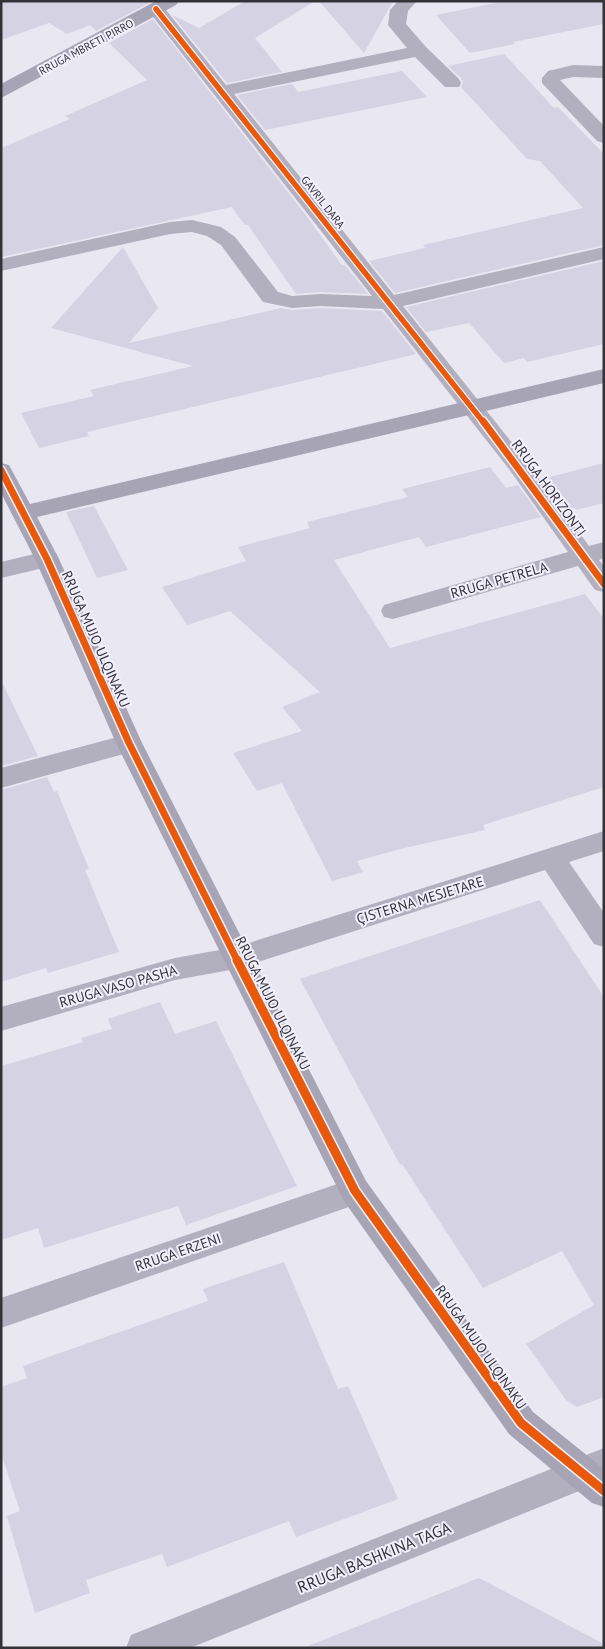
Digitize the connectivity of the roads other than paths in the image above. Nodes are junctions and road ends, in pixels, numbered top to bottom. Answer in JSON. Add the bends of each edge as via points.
{"nodes":[{"id":1,"x":408,"y":1,"type":"edge"},
{"id":2,"x":163,"y":5,"type":"edge"},
{"id":3,"x":419,"y":51,"type":"junction"},
{"id":4,"x":604,"y":72,"type":"edge"},
{"id":5,"x":452,"y":83,"type":"dead end"},
{"id":6,"x":222,"y":90,"type":"junction"},
{"id":7,"x":1,"y":92,"type":"edge"},
{"id":8,"x":604,"y":137,"type":"edge"},
{"id":9,"x":604,"y":253,"type":"edge"},
{"id":10,"x":1,"y":265,"type":"edge"},
{"id":11,"x":388,"y":303,"type":"junction"},
{"id":12,"x":604,"y":376,"type":"edge"},
{"id":13,"x":473,"y":407,"type":"junction"},
{"id":14,"x":1,"y":470,"type":"edge"},
{"id":15,"x":24,"y":513,"type":"junction"},
{"id":16,"x":593,"y":553,"type":"edge"},
{"id":17,"x":46,"y":559,"type":"junction"},
{"id":18,"x":1,"y":570,"type":"edge"},
{"id":19,"x":604,"y":584,"type":"edge"},
{"id":20,"x":394,"y":611,"type":"dead end"},
{"id":21,"x":128,"y":743,"type":"junction"},
{"id":22,"x":1,"y":778,"type":"edge"},
{"id":23,"x":604,"y":841,"type":"edge"},
{"id":24,"x":552,"y":859,"type":"junction"},
{"id":25,"x":604,"y":936,"type":"edge"},
{"id":26,"x":236,"y":958,"type":"junction"},
{"id":27,"x":1,"y":1019,"type":"edge"},
{"id":28,"x":355,"y":1191,"type":"junction"},
{"id":29,"x":1,"y":1314,"type":"edge"},
{"id":30,"x":597,"y":1477,"type":"edge"},
{"id":31,"x":144,"y":1648,"type":"edge"}],
"edges":[{"from":1,"to":3,"type":"street","via":[[399,10],[397,25]]},
{"from":2,"to":6,"type":"street","name":"GAVRIL DARA"},
{"from":2,"to":7,"type":"street","name":"RRUGA MBRETI PIRRO"},
{"from":3,"to":5,"type":"street"},
{"from":3,"to":6,"type":"street"},
{"from":4,"to":8,"type":"street","via":[[562,73],[551,78],[551,83]]},
{"from":6,"to":11,"type":"street","name":"GAVRIL DARA"},
{"from":9,"to":11,"type":"street"},
{"from":10,"to":11,"type":"street","via":[[192,226],[214,231],[228,241],[271,297],[292,302]]},
{"from":11,"to":13,"type":"street","name":"GAVRIL DARA"},
{"from":12,"to":13,"type":"street"},
{"from":13,"to":15,"type":"street"},
{"from":13,"to":16,"type":"street","name":"RRUGA HORIZONTI"},
{"from":14,"to":15,"type":"street","name":"RRUGA MUJO ULQINAKU"},
{"from":15,"to":17,"type":"street","name":"RRUGA MUJO ULQINAKU"},
{"from":16,"to":19,"type":"street","name":"RRUGA HORIZONTI"},
{"from":16,"to":20,"type":"street","name":"RRUGA PETRELA"},
{"from":17,"to":18,"type":"street"},
{"from":17,"to":21,"type":"street","name":"RRUGA MUJO ULQINAKU"},
{"from":21,"to":22,"type":"street"},
{"from":21,"to":26,"type":"street","name":"RRUGA MUJO ULQINAKU"},
{"from":23,"to":24,"type":"street","name":"ÇISTERNA MESJETARE"},
{"from":24,"to":25,"type":"street"},
{"from":24,"to":26,"type":"street","name":"ÇISTERNA MESJETARE"},
{"from":26,"to":27,"type":"street","name":"RRUGA VASO PASHA","via":[[175,969]]},
{"from":26,"to":28,"type":"street","name":"RRUGA MUJO ULQINAKU"},
{"from":28,"to":29,"type":"street","name":"RRUGA ERZENI"},
{"from":28,"to":30,"type":"street","name":"RRUGA MUJO ULQINAKU","via":[[520,1423]]},
{"from":30,"to":31,"type":"street","name":"RRUGA BASHKINA TAGA"}]}
